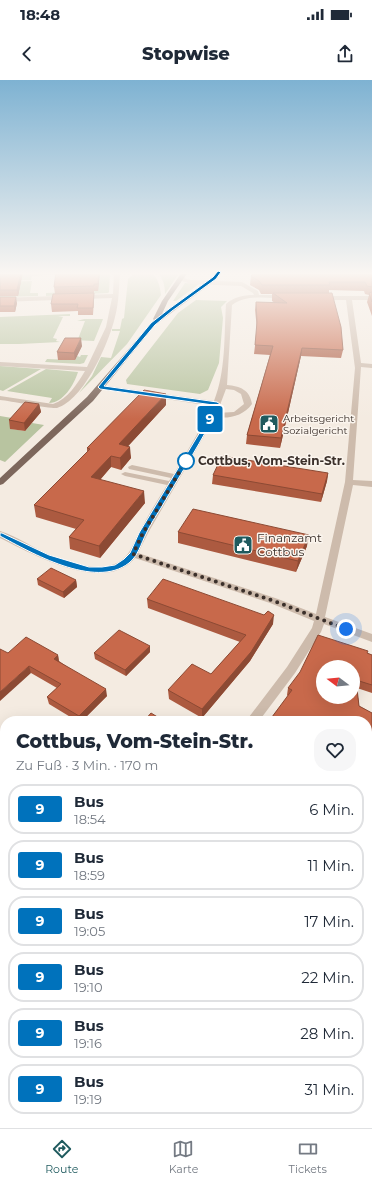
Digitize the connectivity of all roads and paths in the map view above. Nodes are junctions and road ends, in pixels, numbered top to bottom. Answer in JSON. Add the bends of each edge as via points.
{"nodes":[{"id":1,"x":111,"y":321,"type":"edge"},
{"id":2,"x":155,"y":321,"type":"edge"},
{"id":3,"x":157,"y":321,"type":"edge"},
{"id":4,"x":228,"y":321,"type":"edge"},
{"id":5,"x":352,"y":321,"type":"edge"},
{"id":6,"x":153,"y":324,"type":"junction"},
{"id":7,"x":0,"y":364,"type":"edge"},
{"id":8,"x":357,"y":365,"type":"junction"},
{"id":9,"x":372,"y":366,"type":"edge"},
{"id":10,"x":89,"y":369,"type":"junction"},
{"id":11,"x":100,"y":387,"type":"junction"},
{"id":12,"x":223,"y":387,"type":"junction"},
{"id":13,"x":0,"y":398,"type":"edge"},
{"id":14,"x":217,"y":404,"type":"junction"},
{"id":15,"x":213,"y":414,"type":"junction"},
{"id":16,"x":132,"y":467,"type":"dead end"},
{"id":17,"x":125,"y":474,"type":"dead end"},
{"id":18,"x":174,"y":480,"type":"junction"},
{"id":19,"x":0,"y":482,"type":"edge"},
{"id":20,"x":349,"y":482,"type":"junction"},
{"id":21,"x":372,"y":484,"type":"edge"},
{"id":22,"x":0,"y":534,"type":"edge"},
{"id":23,"x":133,"y":554,"type":"junction"},
{"id":24,"x":320,"y":619,"type":"junction"},
{"id":25,"x":372,"y":638,"type":"edge"},
{"id":26,"x":256,"y":716,"type":"edge"}],
"edges":[{"from":1,"to":10,"type":"street","via":[[103,344]]},
{"from":2,"to":6,"type":"main road"},
{"from":3,"to":6,"type":"main road"},
{"from":4,"to":12,"type":"street"},
{"from":5,"to":8,"type":"street"},
{"from":6,"to":11,"type":"main road"},
{"from":7,"to":10,"type":"street"},
{"from":8,"to":9,"type":"street"},
{"from":8,"to":20,"type":"street","via":[[350,414]]},
{"from":10,"to":13,"type":"street","via":[[73,394],[55,406]]},
{"from":11,"to":14,"type":"street"},
{"from":11,"to":19,"type":"main road"},
{"from":12,"to":14,"type":"street"},
{"from":12,"to":15,"type":"street","via":[[240,390],[246,395],[248,404],[237,413]]},
{"from":14,"to":15,"type":"street"},
{"from":15,"to":18,"type":"street"},
{"from":16,"to":18,"type":"street"},
{"from":17,"to":18,"type":"street"},
{"from":18,"to":23,"type":"street"},
{"from":20,"to":21,"type":"street"},
{"from":20,"to":24,"type":"street"},
{"from":22,"to":23,"type":"street","via":[[46,557],[89,570],[117,567]]},
{"from":23,"to":24,"type":"street"},
{"from":24,"to":25,"type":"street"},
{"from":24,"to":26,"type":"street","via":[[317,629],[291,670]]}]}
